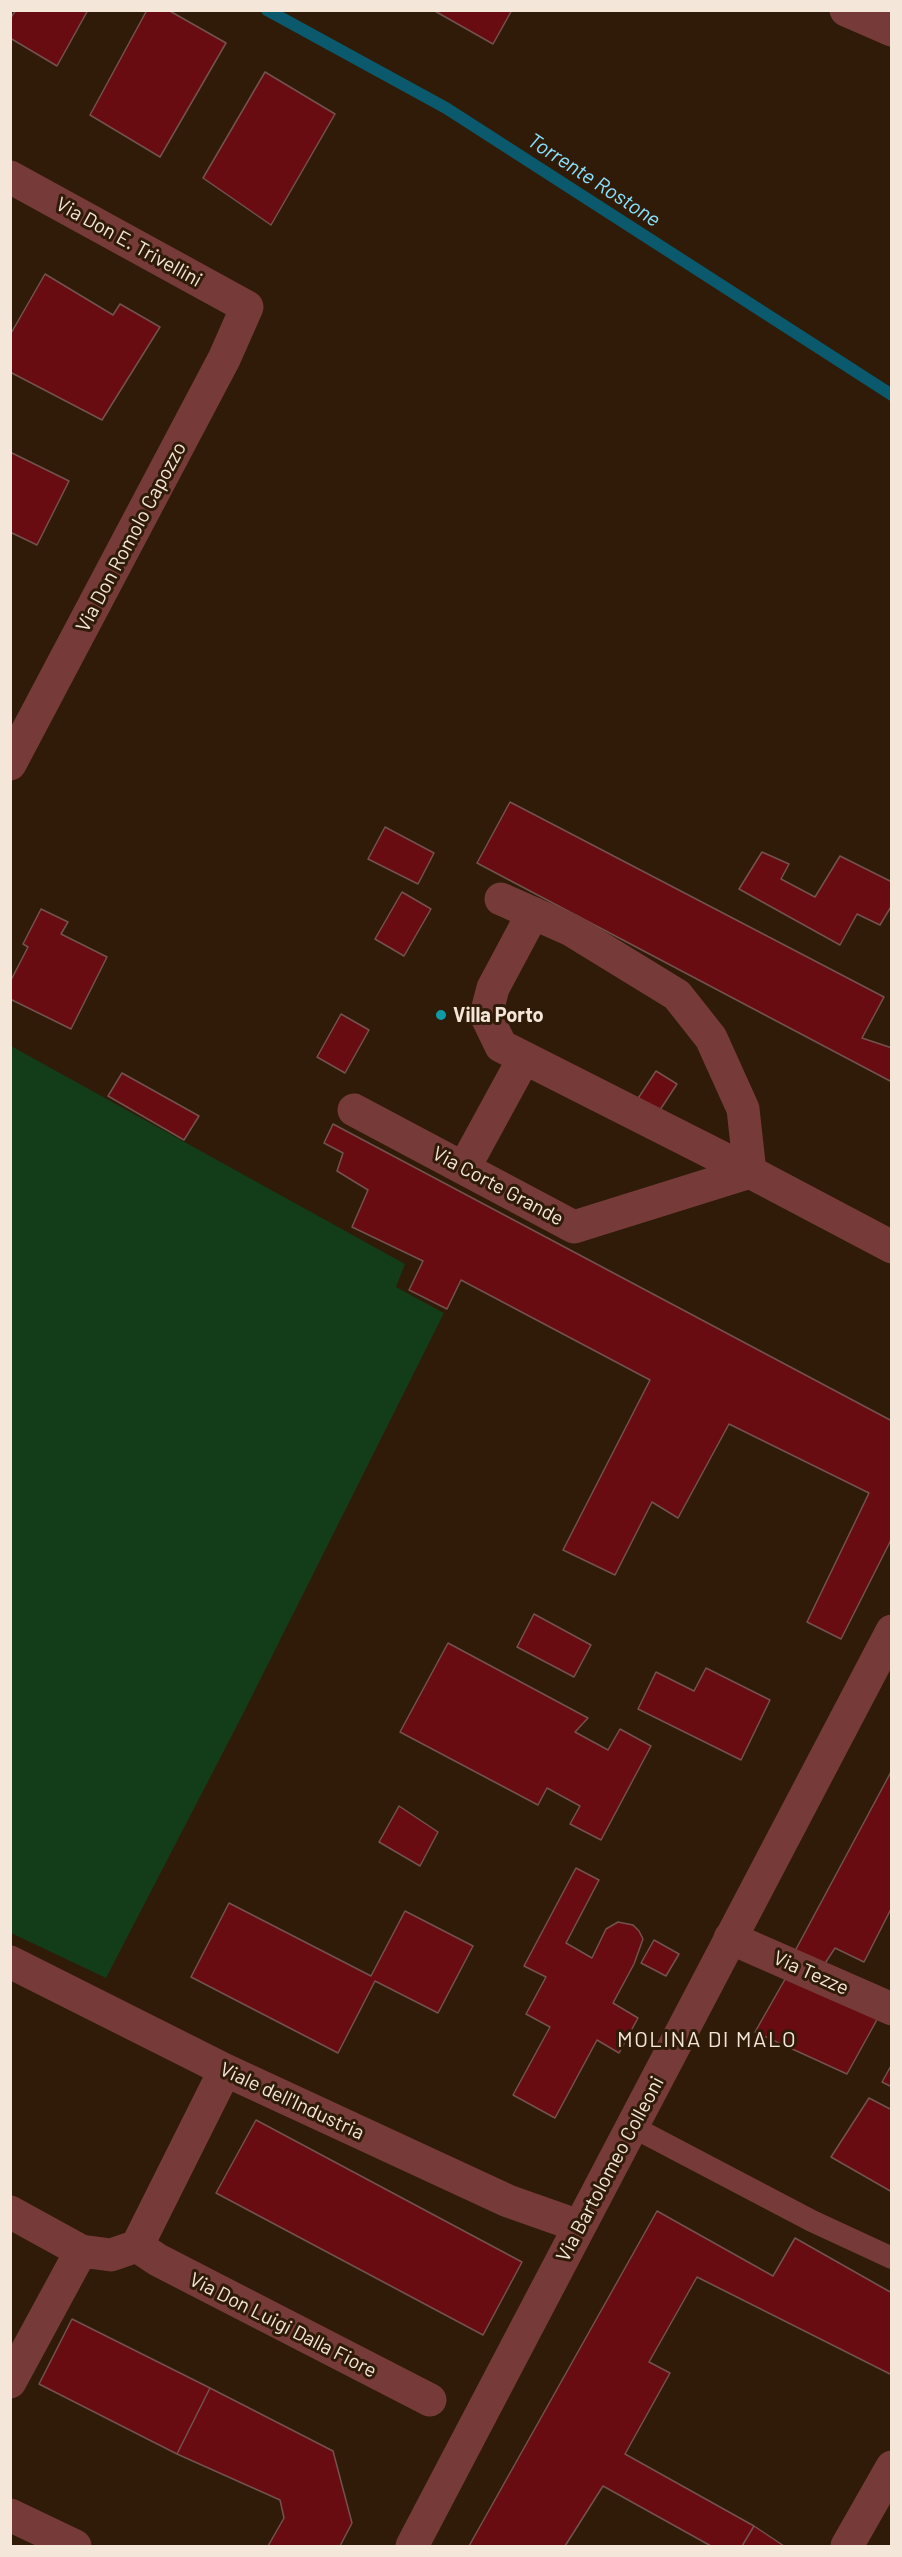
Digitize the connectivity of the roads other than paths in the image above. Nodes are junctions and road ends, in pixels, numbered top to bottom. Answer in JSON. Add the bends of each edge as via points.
{"nodes":[{"id":1,"x":846,"y":10,"type":"edge"},
{"id":2,"x":891,"y":30,"type":"edge"},
{"id":3,"x":10,"y":177,"type":"edge"},
{"id":4,"x":247,"y":307,"type":"joint"},
{"id":5,"x":10,"y":764,"type":"edge"},
{"id":6,"x":501,"y":899,"type":"dead end"},
{"id":7,"x":533,"y":913,"type":"junction"},
{"id":8,"x":524,"y":1058,"type":"junction"},
{"id":9,"x":354,"y":1110,"type":"dead end"},
{"id":10,"x":464,"y":1168,"type":"junction"},
{"id":11,"x":750,"y":1172,"type":"junction"},
{"id":12,"x":891,"y":1247,"type":"edge"},
{"id":13,"x":891,"y":1631,"type":"edge"},
{"id":14,"x":730,"y":1938,"type":"junction"},
{"id":15,"x":10,"y":1962,"type":"edge"},
{"id":16,"x":891,"y":2009,"type":"edge"},
{"id":17,"x":225,"y":2070,"type":"junction"},
{"id":18,"x":633,"y":2127,"type":"junction"},
{"id":19,"x":10,"y":2212,"type":"edge"},
{"id":20,"x":579,"y":2226,"type":"junction"},
{"id":21,"x":137,"y":2246,"type":"junction"},
{"id":22,"x":81,"y":2251,"type":"junction"},
{"id":23,"x":891,"y":2258,"type":"edge"},
{"id":24,"x":10,"y":2382,"type":"edge"},
{"id":25,"x":430,"y":2400,"type":"dead end"},
{"id":26,"x":891,"y":2467,"type":"edge"},
{"id":27,"x":10,"y":2516,"type":"edge"},
{"id":28,"x":75,"y":2547,"type":"edge"},
{"id":29,"x":412,"y":2547,"type":"edge"},
{"id":30,"x":847,"y":2547,"type":"edge"}],
"edges":[{"from":1,"to":2,"type":"street"},
{"from":3,"to":4,"type":"street","name":"Via Don E. Trivellini"},
{"from":4,"to":5,"type":"street","name":"Via Don Romolo Capozzo","via":[[213,380]]},
{"from":6,"to":7,"type":"street"},
{"from":7,"to":8,"type":"street","via":[[494,988],[486,1016],[501,1046]]},
{"from":7,"to":11,"type":"street","via":[[571,930],[677,994],[711,1038],[742,1109]]},
{"from":8,"to":10,"type":"street"},
{"from":8,"to":11,"type":"street"},
{"from":9,"to":10,"type":"street","name":"Via Corte Grande"},
{"from":10,"to":11,"type":"street","name":"Via Corte Grande","via":[[574,1227]]},
{"from":11,"to":12,"type":"street"},
{"from":13,"to":14,"type":"street","name":"Via Bartolomeo Colleoni"},
{"from":14,"to":16,"type":"street","name":"Via Tezze"},
{"from":14,"to":18,"type":"street","name":"Via Bartolomeo Colleoni"},
{"from":15,"to":17,"type":"street","name":"Viale dell'Industria"},
{"from":17,"to":20,"type":"street","name":"Viale dell'Industria","via":[[508,2201]]},
{"from":17,"to":21,"type":"street"},
{"from":18,"to":20,"type":"street","name":"Via Bartolomeo Colleoni"},
{"from":18,"to":23,"type":"lane"},
{"from":19,"to":22,"type":"street"},
{"from":20,"to":29,"type":"street","name":"Via Bartolomeo Colleoni"},
{"from":21,"to":22,"type":"street","via":[[111,2255]]},
{"from":21,"to":25,"type":"street","name":"Via Don Luigi Dalla Fiore"},
{"from":22,"to":24,"type":"street"},
{"from":26,"to":30,"type":"street"},
{"from":27,"to":28,"type":"street"}]}
